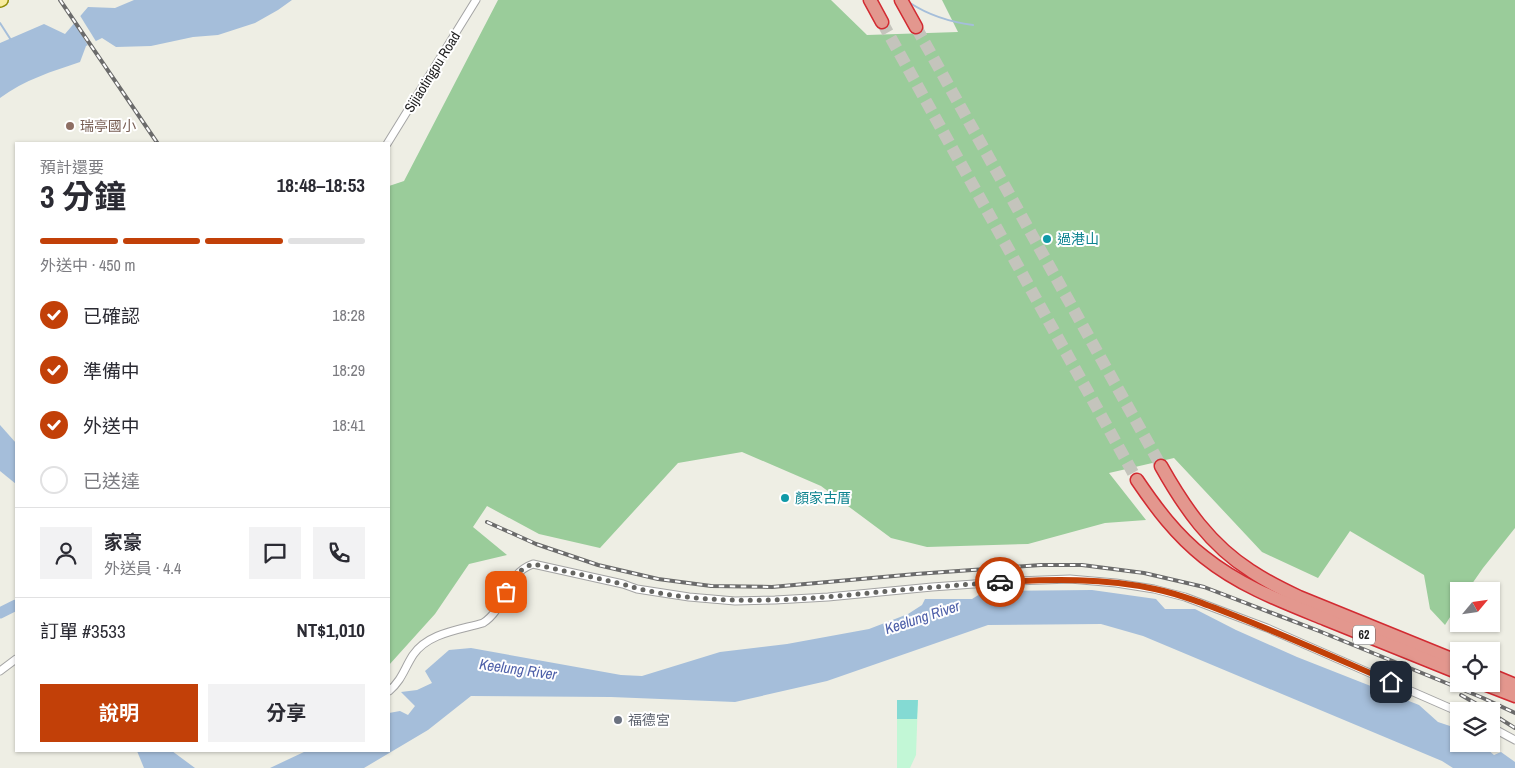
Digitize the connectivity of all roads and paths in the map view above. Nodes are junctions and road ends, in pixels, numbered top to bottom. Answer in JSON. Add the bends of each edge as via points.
{"nodes":[{"id":1,"x":476,"y":0,"type":"edge"},
{"id":2,"x":870,"y":0,"type":"edge"},
{"id":3,"x":902,"y":1,"type":"edge"},
{"id":4,"x":882,"y":22,"type":"tunnel mouth"},
{"id":5,"x":916,"y":27,"type":"tunnel mouth"},
{"id":6,"x":388,"y":142,"type":"edge"},
{"id":7,"x":1161,"y":466,"type":"tunnel mouth"},
{"id":8,"x":1137,"y":480,"type":"tunnel mouth"},
{"id":9,"x":1450,"y":658,"type":"edge"},
{"id":10,"x":15,"y":660,"type":"edge"},
{"id":11,"x":1450,"y":669,"type":"edge"},
{"id":12,"x":0,"y":672,"type":"edge"},
{"id":13,"x":1500,"y":679,"type":"edge"},
{"id":14,"x":1515,"y":685,"type":"edge"},
{"id":15,"x":390,"y":690,"type":"edge"},
{"id":16,"x":1500,"y":690,"type":"edge"},
{"id":17,"x":1515,"y":696,"type":"edge"},
{"id":18,"x":1450,"y":708,"type":"edge"},
{"id":19,"x":1500,"y":732,"type":"edge"},
{"id":20,"x":1515,"y":740,"type":"edge"}],
"edges":[{"from":1,"to":6,"type":"street","name":"Sijiaotingpu Road"},
{"from":2,"to":4,"type":"highway"},
{"from":3,"to":5,"type":"highway"},
{"from":7,"to":9,"type":"highway","number":"62","via":[[1208,535],[1250,571],[1299,597]]},
{"from":8,"to":11,"type":"highway","number":"62","via":[[1168,524],[1183,539],[1246,584],[1268,596]]},
{"from":10,"to":12,"type":"street"},
{"from":13,"to":14,"type":"highway"},
{"from":15,"to":18,"type":"street","via":[[398,684],[422,644],[433,637],[490,619],[517,573],[533,564],[637,589],[734,601],[1070,579],[1116,583],[1185,597],[1267,628]]},
{"from":16,"to":17,"type":"highway"},
{"from":19,"to":20,"type":"street"}]}
